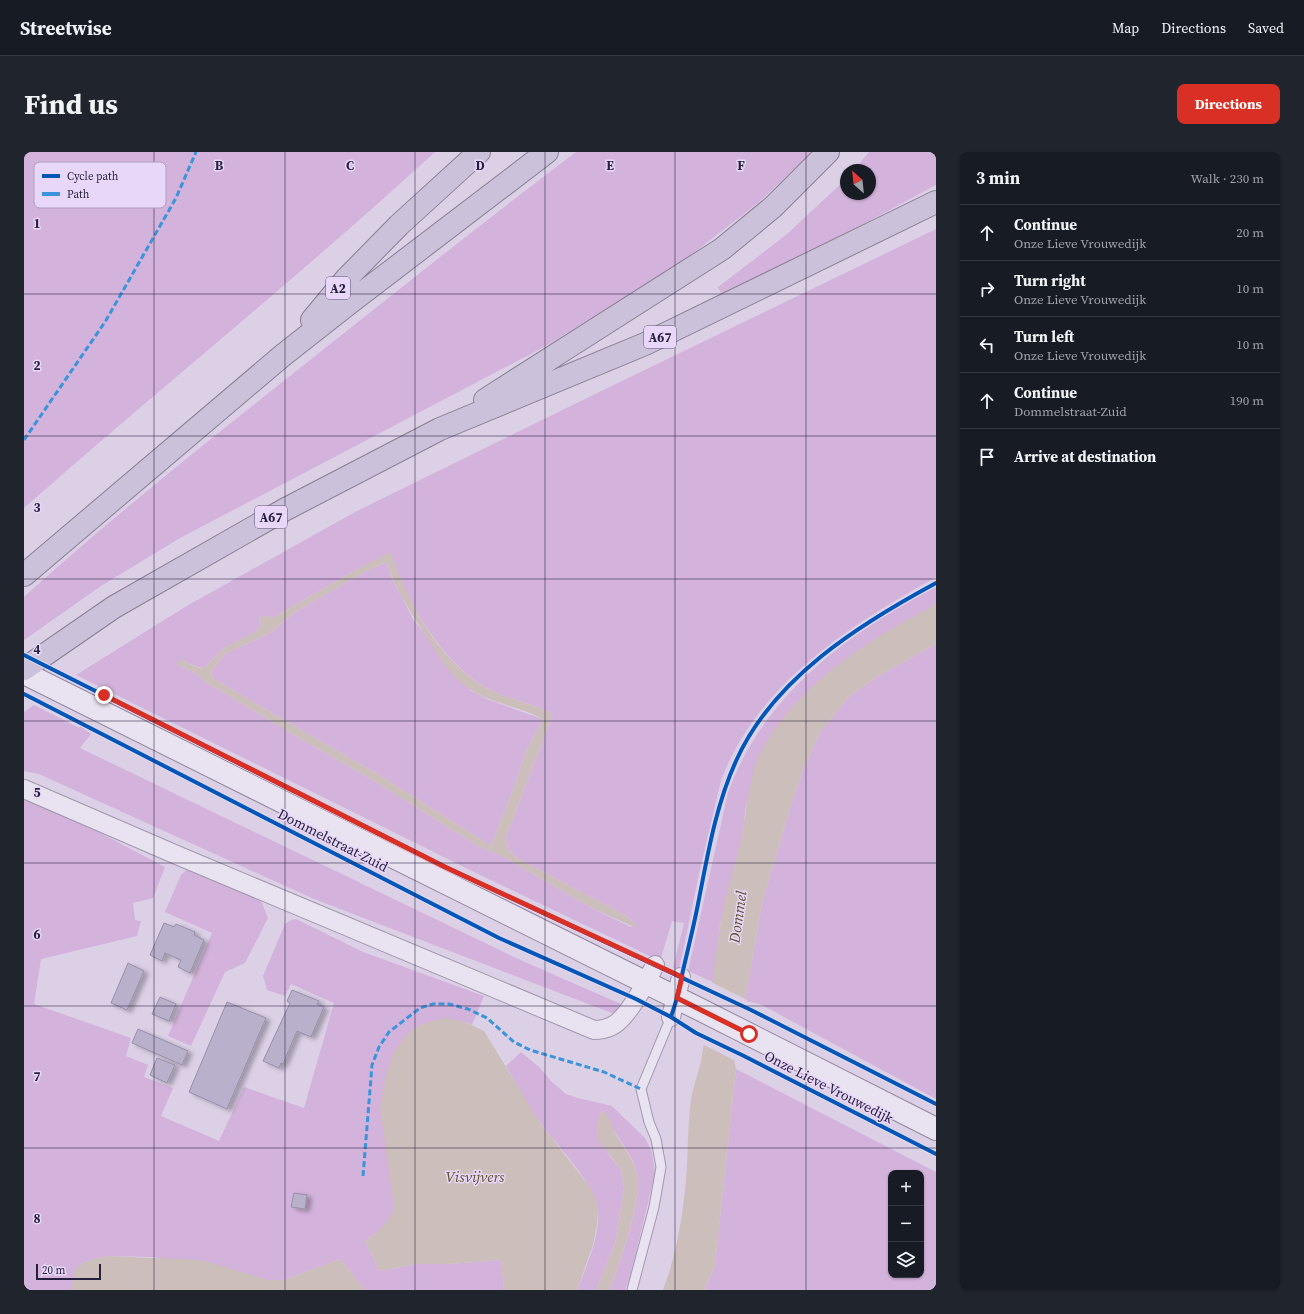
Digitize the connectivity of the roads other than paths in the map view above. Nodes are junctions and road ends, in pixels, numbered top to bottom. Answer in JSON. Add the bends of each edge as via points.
{"nodes":[{"id":1,"x":479,"y":152,"type":"edge"},
{"id":2,"x":547,"y":152,"type":"edge"},
{"id":3,"x":828,"y":152,"type":"edge"},
{"id":4,"x":936,"y":202,"type":"edge"},
{"id":5,"x":282,"y":356,"type":"junction"},
{"id":6,"x":440,"y":429,"type":"junction"},
{"id":7,"x":24,"y":575,"type":"edge"},
{"id":8,"x":24,"y":669,"type":"edge"},
{"id":9,"x":24,"y":673,"type":"edge"},
{"id":10,"x":24,"y":788,"type":"edge"},
{"id":11,"x":651,"y":974,"type":"junction"},
{"id":12,"x":676,"y":997,"type":"junction"},
{"id":13,"x":936,"y":1129,"type":"edge"},
{"id":14,"x":632,"y":1290,"type":"edge"}],
"edges":[{"from":1,"to":5,"type":"highway","number":"A2","via":[[346,279]]},
{"from":2,"to":5,"type":"highway"},
{"from":3,"to":6,"type":"highway","number":"A67","via":[[773,207],[722,249]]},
{"from":4,"to":6,"type":"highway","number":"A67","via":[[645,344]]},
{"from":5,"to":7,"type":"highway"},
{"from":6,"to":8,"type":"highway","number":"A67","via":[[284,510],[114,607]]},
{"from":9,"to":11,"type":"main road","name":"Dommelstraat-Zuid"},
{"from":10,"to":11,"type":"street","via":[[179,856],[594,1030],[606,1029],[617,1023]]},
{"from":11,"to":12,"type":"main road","name":"Onze Lieve Vrouwedijk"},
{"from":12,"to":13,"type":"main road","name":"Onze Lieve Vrouwedijk"},
{"from":12,"to":14,"type":"lane","via":[[641,1089],[656,1139],[661,1167],[654,1207]]}]}
